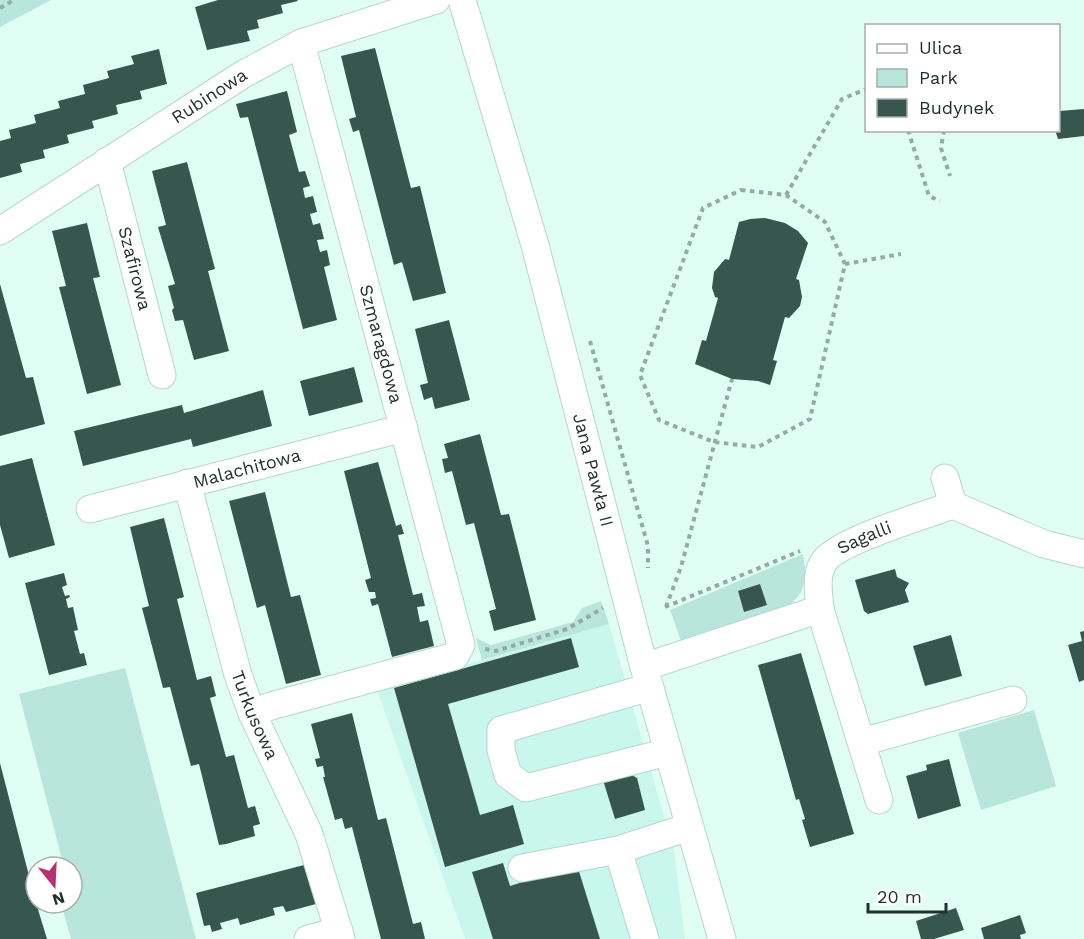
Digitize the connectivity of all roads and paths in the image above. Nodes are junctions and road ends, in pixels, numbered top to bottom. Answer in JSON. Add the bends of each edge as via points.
{"nodes":[{"id":1,"x":14,"y":0,"type":"edge"},
{"id":2,"x":436,"y":0,"type":"edge"},
{"id":3,"x":462,"y":0,"type":"edge"},
{"id":4,"x":0,"y":8,"type":"edge"},
{"id":5,"x":301,"y":43,"type":"junction"},
{"id":6,"x":865,"y":91,"type":"edge"},
{"id":7,"x":909,"y":132,"type":"edge"},
{"id":8,"x":944,"y":132,"type":"edge"},
{"id":9,"x":107,"y":161,"type":"junction"},
{"id":10,"x":950,"y":176,"type":"dead end"},
{"id":11,"x":786,"y":195,"type":"junction"},
{"id":12,"x":940,"y":201,"type":"dead end"},
{"id":13,"x":0,"y":231,"type":"edge"},
{"id":14,"x":901,"y":254,"type":"dead end"},
{"id":15,"x":845,"y":264,"type":"junction"},
{"id":16,"x":162,"y":375,"type":"dead end"},
{"id":17,"x":732,"y":379,"type":"dead end"},
{"id":18,"x":404,"y":428,"type":"junction"},
{"id":19,"x":714,"y":441,"type":"junction"},
{"id":20,"x":945,"y":478,"type":"dead end"},
{"id":21,"x":187,"y":483,"type":"junction"},
{"id":22,"x":953,"y":505,"type":"junction"},
{"id":23,"x":90,"y":509,"type":"dead end"},
{"id":24,"x":1084,"y":554,"type":"edge"},
{"id":25,"x":608,"y":603,"type":"dead end"},
{"id":26,"x":665,"y":607,"type":"dead end"},
{"id":27,"x":820,"y":609,"type":"junction"},
{"id":28,"x":462,"y":645,"type":"junction"},
{"id":29,"x":647,"y":677,"type":"junction"},
{"id":30,"x":1013,"y":700,"type":"dead end"},
{"id":31,"x":252,"y":713,"type":"junction"},
{"id":32,"x":862,"y":742,"type":"junction"},
{"id":33,"x":668,"y":752,"type":"junction"},
{"id":34,"x":879,"y":800,"type":"dead end"},
{"id":35,"x":689,"y":827,"type":"junction"},
{"id":36,"x":618,"y":849,"type":"junction"},
{"id":37,"x":522,"y":868,"type":"dead end"},
{"id":38,"x":340,"y":935,"type":"edge"},
{"id":39,"x":308,"y":939,"type":"edge"},
{"id":40,"x":645,"y":939,"type":"edge"},
{"id":41,"x":722,"y":939,"type":"edge"}],
"edges":[{"from":1,"to":4,"type":"path"},
{"from":2,"to":5,"type":"street","name":"Rubinowa"},
{"from":3,"to":29,"type":"street","name":"Jana Pawła II","via":[[535,245]]},
{"from":5,"to":9,"type":"street","name":"Rubinowa","via":[[242,75]]},
{"from":5,"to":18,"type":"street","name":"Szmaragdowa"},
{"from":6,"to":11,"type":"path","via":[[842,99]]},
{"from":7,"to":12,"type":"path","via":[[929,196]]},
{"from":8,"to":10,"type":"path","via":[[941,148]]},
{"from":9,"to":13,"type":"street","name":"Rubinowa"},
{"from":9,"to":16,"type":"street","name":"Szafirowa"},
{"from":11,"to":15,"type":"path","via":[[825,222]]},
{"from":11,"to":19,"type":"path","via":[[741,190],[703,208],[640,375],[659,420]]},
{"from":14,"to":15,"type":"path"},
{"from":15,"to":19,"type":"path","via":[[810,418],[758,447]]},
{"from":17,"to":19,"type":"path"},
{"from":18,"to":21,"type":"street","name":"Malachitowa"},
{"from":18,"to":28,"type":"street","name":"Szmaragdowa"},
{"from":19,"to":26,"type":"path","via":[[681,567]]},
{"from":20,"to":22,"type":"street"},
{"from":21,"to":23,"type":"street","name":"Malachitowa"},
{"from":21,"to":31,"type":"street","name":"Turkusowa","via":[[238,675]]},
{"from":22,"to":24,"type":"street","via":[[1044,544]]},
{"from":22,"to":27,"type":"street","name":"Sagalli","via":[[843,545],[823,562],[818,579]]},
{"from":25,"to":28,"type":"path","via":[[567,629],[496,651]]},
{"from":27,"to":29,"type":"street"},
{"from":27,"to":32,"type":"street","name":"Sagalli"},
{"from":28,"to":31,"type":"street","via":[[455,656]]},
{"from":29,"to":33,"type":"street","name":"Jana Pawła II"},
{"from":29,"to":33,"type":"street","via":[[501,730],[503,759],[508,775],[526,788]]},
{"from":30,"to":32,"type":"street"},
{"from":31,"to":38,"type":"street","name":"Turkusowa","via":[[309,834]]},
{"from":32,"to":34,"type":"street","name":"Sagalli"},
{"from":33,"to":35,"type":"street","name":"Jana Pawła II"},
{"from":35,"to":36,"type":"street"},
{"from":35,"to":41,"type":"street","name":"Jana Pawła II"},
{"from":36,"to":37,"type":"street"},
{"from":36,"to":40,"type":"street"},
{"from":38,"to":39,"type":"street"}]}
